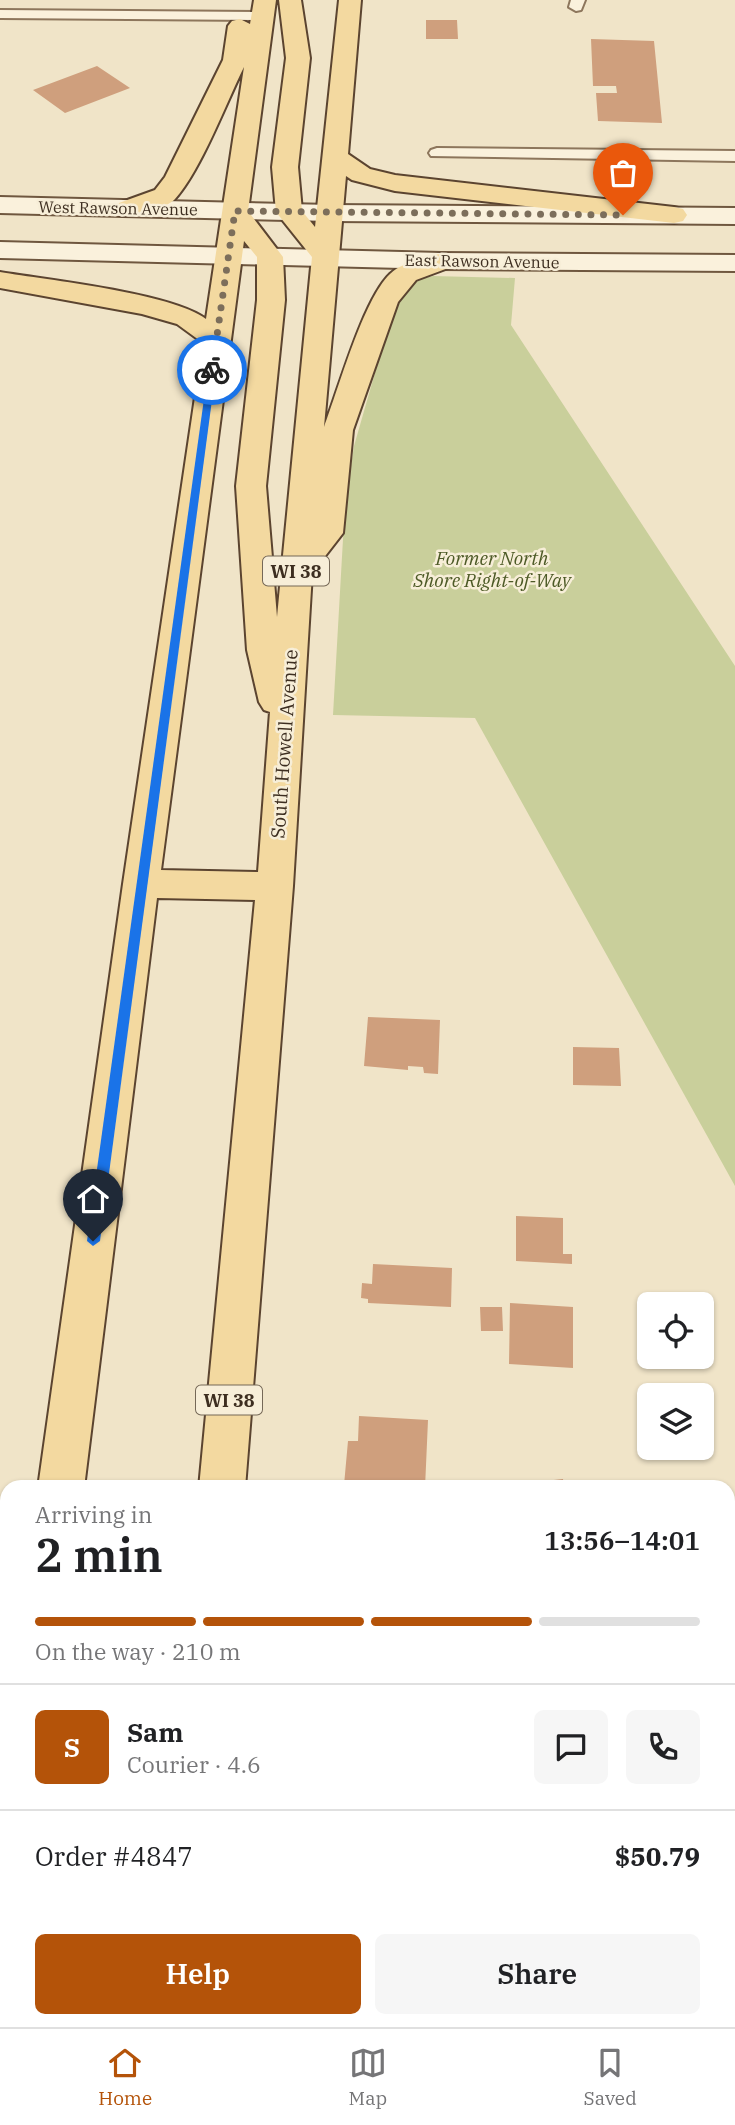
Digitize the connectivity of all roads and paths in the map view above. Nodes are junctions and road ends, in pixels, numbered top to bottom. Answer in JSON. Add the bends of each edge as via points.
{"nodes":[{"id":1,"x":290,"y":0,"type":"edge"},
{"id":2,"x":350,"y":0,"type":"edge"},
{"id":3,"x":254,"y":8,"type":"edge"},
{"id":4,"x":0,"y":14,"type":"edge"},
{"id":5,"x":437,"y":153,"type":"dead end"},
{"id":6,"x":735,"y":156,"type":"edge"},
{"id":7,"x":337,"y":158,"type":"junction"},
{"id":8,"x":0,"y":205,"type":"edge"},
{"id":9,"x":128,"y":209,"type":"junction"},
{"id":10,"x":235,"y":211,"type":"junction"},
{"id":11,"x":289,"y":212,"type":"junction"},
{"id":12,"x":331,"y":213,"type":"junction"},
{"id":13,"x":674,"y":215,"type":"junction"},
{"id":14,"x":735,"y":216,"type":"edge"},
{"id":15,"x":0,"y":250,"type":"edge"},
{"id":16,"x":228,"y":256,"type":"junction"},
{"id":17,"x":270,"y":257,"type":"junction"},
{"id":18,"x":327,"y":258,"type":"junction"},
{"id":19,"x":441,"y":261,"type":"junction"},
{"id":20,"x":735,"y":263,"type":"edge"},
{"id":21,"x":0,"y":280,"type":"edge"},
{"id":22,"x":216,"y":340,"type":"junction"},
{"id":23,"x":296,"y":571,"type":"junction"},
{"id":24,"x":284,"y":733,"type":"junction"},
{"id":25,"x":141,"y":884,"type":"junction"},
{"id":26,"x":275,"y":886,"type":"junction"},
{"id":27,"x":62,"y":1480,"type":"edge"},
{"id":28,"x":223,"y":1480,"type":"edge"}],
"edges":[{"from":1,"to":11,"type":"main road","via":[[298,58],[285,167]]},
{"from":2,"to":7,"type":"main road","name":"South Howell Avenue","number":"WI 38"},
{"from":3,"to":4,"type":"lane"},
{"from":3,"to":9,"type":"main road","via":[[235,60],[177,178],[164,196]]},
{"from":3,"to":10,"type":"main road"},
{"from":5,"to":6,"type":"lane"},
{"from":7,"to":12,"type":"main road","name":"South Howell Avenue","number":"WI 38"},
{"from":7,"to":13,"type":"main road","via":[[361,176],[395,183]]},
{"from":8,"to":9,"type":"main road","name":"West Rawson Avenue"},
{"from":9,"to":10,"type":"main road","name":"West Rawson Avenue"},
{"from":10,"to":11,"type":"main road"},
{"from":10,"to":16,"type":"main road"},
{"from":10,"to":17,"type":"main road"},
{"from":11,"to":12,"type":"main road"},
{"from":11,"to":18,"type":"main road"},
{"from":12,"to":13,"type":"main road"},
{"from":12,"to":18,"type":"main road","name":"South Howell Avenue","number":"WI 38"},
{"from":13,"to":14,"type":"main road"},
{"from":15,"to":16,"type":"main road"},
{"from":16,"to":17,"type":"main road","name":"East Rawson Avenue"},
{"from":16,"to":22,"type":"main road"},
{"from":17,"to":18,"type":"main road","name":"East Rawson Avenue"},
{"from":17,"to":24,"type":"main road","via":[[271,300],[251,486],[263,650]]},
{"from":18,"to":19,"type":"main road","name":"East Rawson Avenue"},
{"from":18,"to":23,"type":"main road","name":"South Howell Avenue","number":"WI 38"},
{"from":19,"to":20,"type":"main road","name":"East Rawson Avenue"},
{"from":19,"to":23,"type":"main road","via":[[411,271],[394,283],[384,302],[338,430],[327,533]]},
{"from":21,"to":22,"type":"main road","via":[[146,306],[187,318]]},
{"from":22,"to":25,"type":"main road"},
{"from":23,"to":24,"type":"main road","name":"South Howell Avenue","number":"WI 38"},
{"from":24,"to":26,"type":"main road","name":"South Howell Avenue","number":"WI 38"},
{"from":25,"to":26,"type":"main road"},
{"from":25,"to":27,"type":"main road"},
{"from":26,"to":28,"type":"main road","name":"South Howell Avenue","number":"WI 38"}]}
